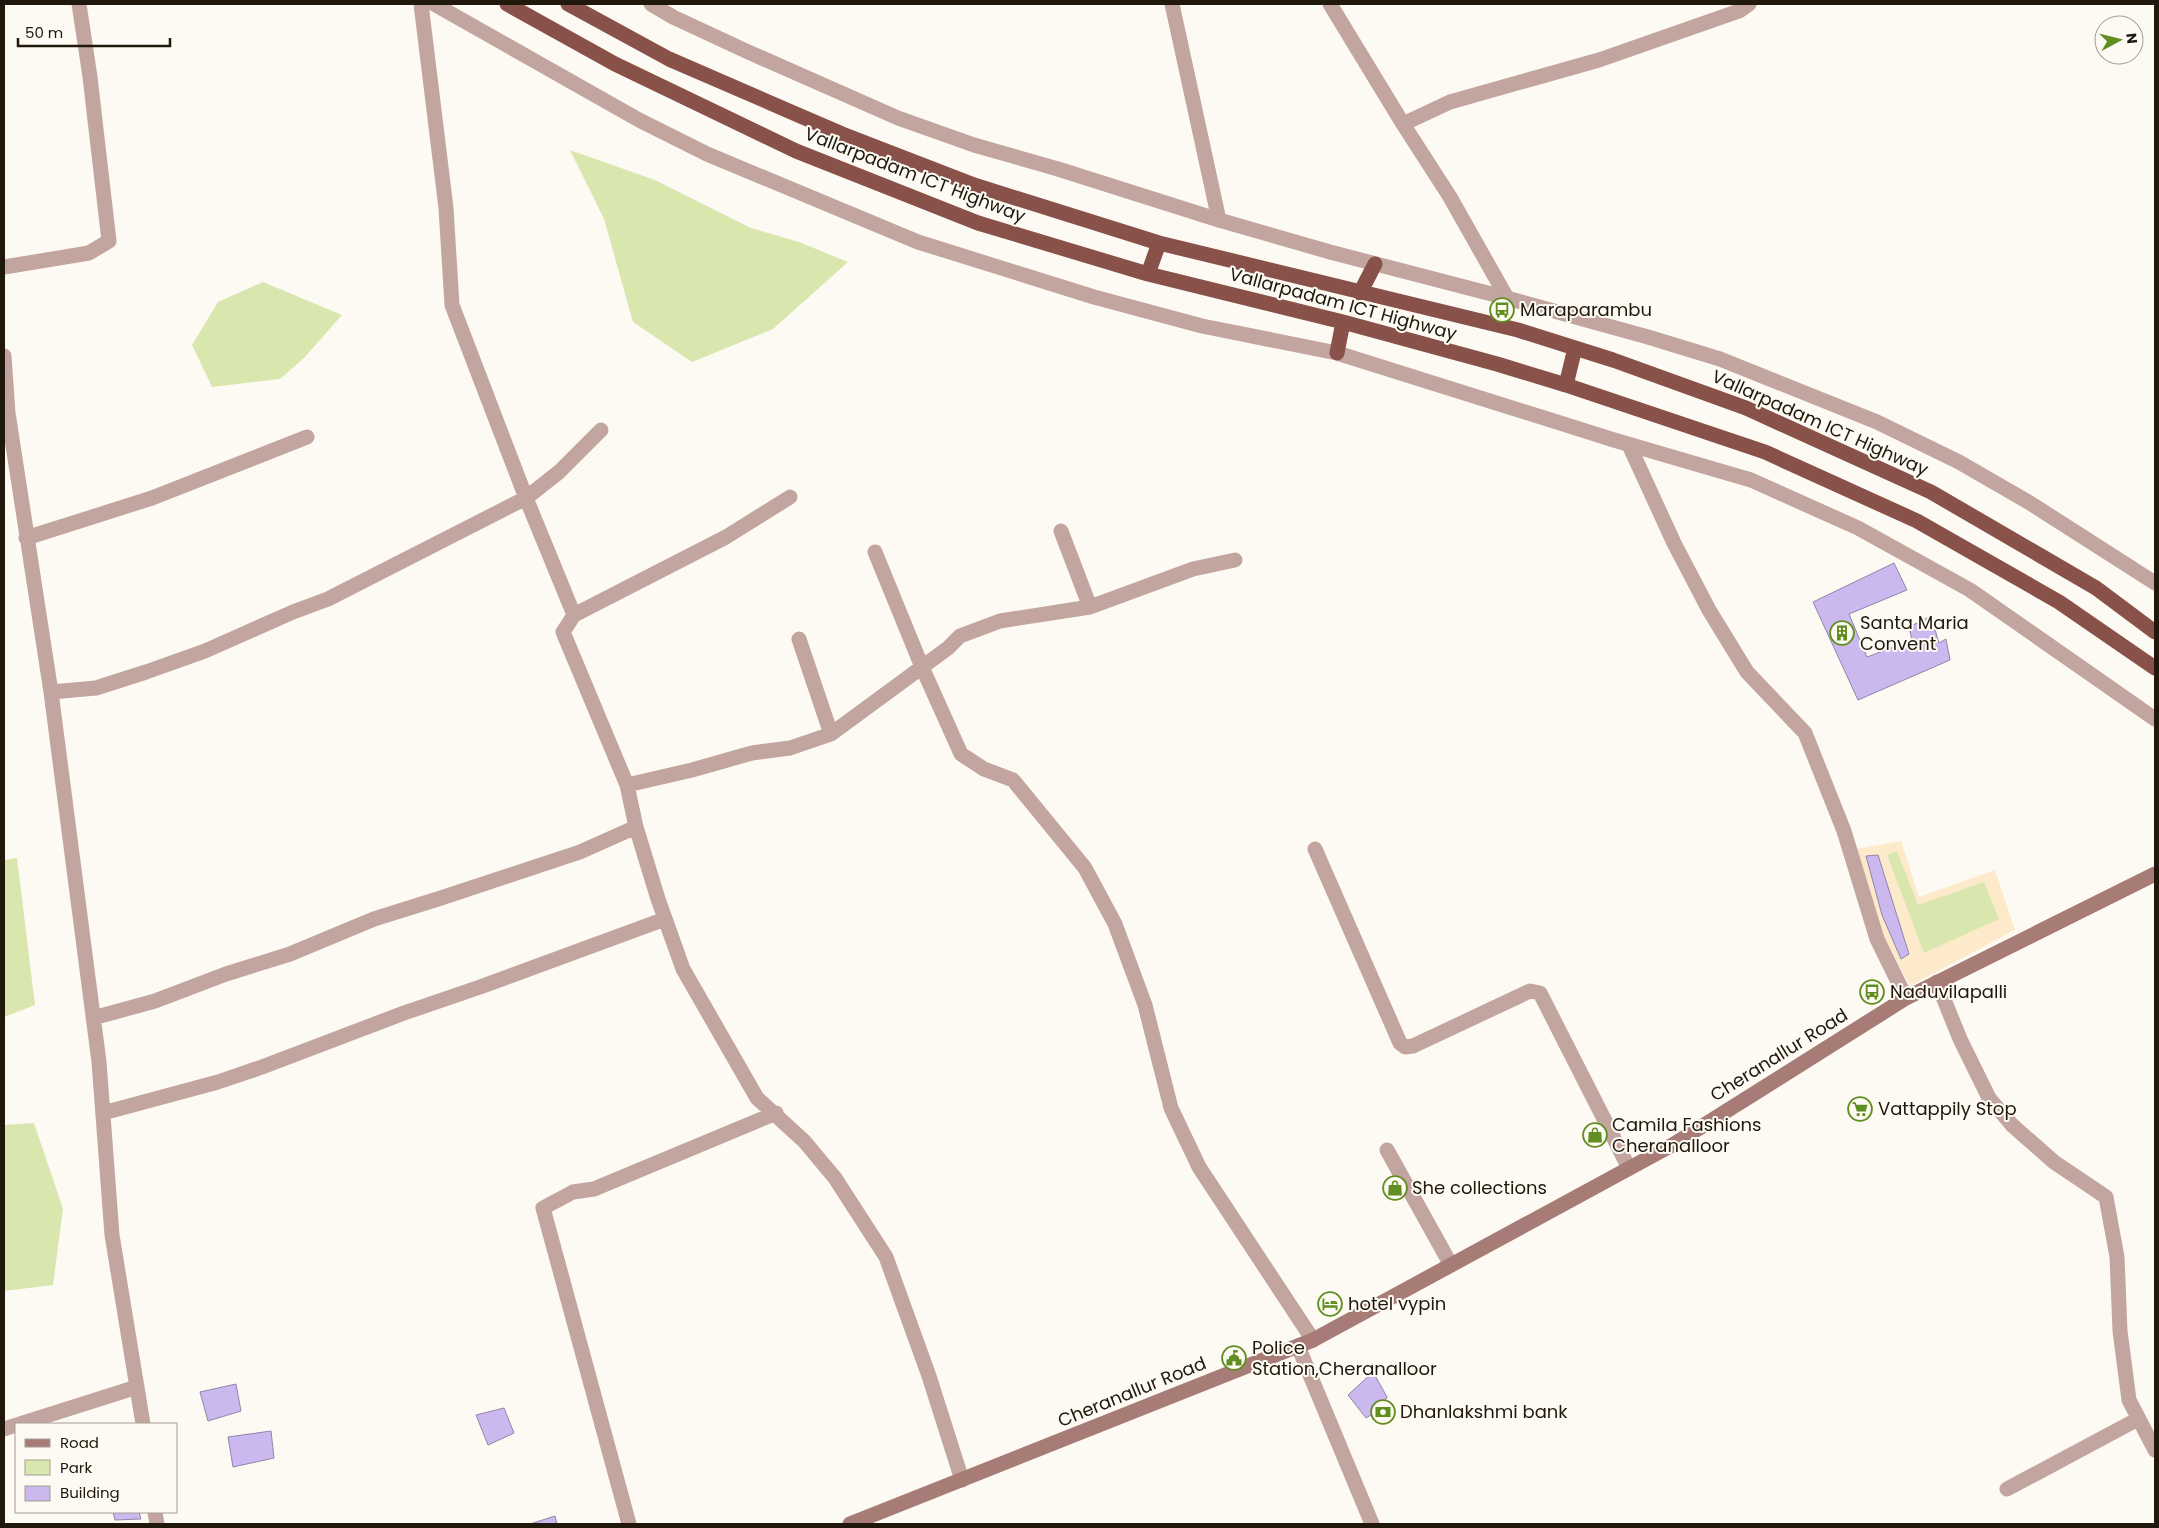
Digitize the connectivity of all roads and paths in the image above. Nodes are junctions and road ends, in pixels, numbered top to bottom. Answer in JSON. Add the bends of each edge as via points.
{"nodes":[{"id":1,"x":79,"y":4,"type":"edge"},
{"id":2,"x":421,"y":4,"type":"edge"},
{"id":3,"x":434,"y":4,"type":"edge"},
{"id":4,"x":507,"y":4,"type":"edge"},
{"id":5,"x":568,"y":4,"type":"edge"},
{"id":6,"x":650,"y":4,"type":"edge"},
{"id":7,"x":1172,"y":4,"type":"edge"},
{"id":8,"x":1330,"y":4,"type":"edge"},
{"id":9,"x":1749,"y":4,"type":"edge"},
{"id":10,"x":1403,"y":124,"type":"junction"},
{"id":11,"x":1219,"y":220,"type":"junction"},
{"id":12,"x":1159,"y":243,"type":"junction"},
{"id":13,"x":1375,"y":264,"type":"junction"},
{"id":14,"x":4,"y":267,"type":"edge"},
{"id":15,"x":1148,"y":274,"type":"junction"},
{"id":16,"x":1360,"y":293,"type":"junction"},
{"id":17,"x":1507,"y":298,"type":"junction"},
{"id":18,"x":1343,"y":322,"type":"junction"},
{"id":19,"x":1575,"y":348,"type":"junction"},
{"id":20,"x":1337,"y":354,"type":"junction"},
{"id":21,"x":4,"y":356,"type":"edge"},
{"id":22,"x":1566,"y":385,"type":"junction"},
{"id":23,"x":601,"y":430,"type":"dead end"},
{"id":24,"x":307,"y":437,"type":"dead end"},
{"id":25,"x":1629,"y":444,"type":"junction"},
{"id":26,"x":790,"y":497,"type":"dead end"},
{"id":27,"x":526,"y":498,"type":"junction"},
{"id":28,"x":1061,"y":531,"type":"dead end"},
{"id":29,"x":26,"y":538,"type":"junction"},
{"id":30,"x":875,"y":552,"type":"dead end"},
{"id":31,"x":1235,"y":560,"type":"dead end"},
{"id":32,"x":2155,"y":583,"type":"edge"},
{"id":33,"x":1090,"y":607,"type":"junction"},
{"id":34,"x":574,"y":615,"type":"junction"},
{"id":35,"x":2155,"y":632,"type":"edge"},
{"id":36,"x":799,"y":639,"type":"dead end"},
{"id":37,"x":922,"y":667,"type":"junction"},
{"id":38,"x":2155,"y":668,"type":"edge"},
{"id":39,"x":50,"y":692,"type":"junction"},
{"id":40,"x":2155,"y":719,"type":"edge"},
{"id":41,"x":831,"y":734,"type":"junction"},
{"id":42,"x":627,"y":785,"type":"junction"},
{"id":43,"x":636,"y":826,"type":"junction"},
{"id":44,"x":1315,"y":849,"type":"dead end"},
{"id":45,"x":2155,"y":874,"type":"edge"},
{"id":46,"x":665,"y":919,"type":"junction"},
{"id":47,"x":1937,"y":982,"type":"junction"},
{"id":48,"x":1906,"y":998,"type":"junction"},
{"id":49,"x":93,"y":1018,"type":"junction"},
{"id":50,"x":103,"y":1113,"type":"junction"},
{"id":51,"x":776,"y":1113,"type":"junction"},
{"id":52,"x":1387,"y":1150,"type":"dead end"},
{"id":53,"x":1629,"y":1168,"type":"junction"},
{"id":54,"x":1451,"y":1265,"type":"junction"},
{"id":55,"x":1313,"y":1340,"type":"junction"},
{"id":56,"x":1298,"y":1346,"type":"junction"},
{"id":57,"x":137,"y":1386,"type":"junction"},
{"id":58,"x":2138,"y":1419,"type":"junction"},
{"id":59,"x":24,"y":1423,"type":"edge"},
{"id":60,"x":143,"y":1423,"type":"edge"},
{"id":61,"x":2155,"y":1450,"type":"edge"},
{"id":62,"x":962,"y":1480,"type":"junction"},
{"id":63,"x":2007,"y":1489,"type":"dead end"},
{"id":64,"x":629,"y":1524,"type":"edge"},
{"id":65,"x":850,"y":1524,"type":"edge"},
{"id":66,"x":1372,"y":1524,"type":"edge"}],
"edges":[{"from":1,"to":14,"type":"street","via":[[109,241],[89,253]]},
{"from":2,"to":27,"type":"street","via":[[446,208],[452,305]]},
{"from":3,"to":20,"type":"street","via":[[639,120],[804,196],[918,242],[1094,297],[1184,321]]},
{"from":4,"to":15,"type":"highway","name":"Vallarpadam ICT Highway","via":[[615,64],[796,151],[978,223]]},
{"from":5,"to":12,"type":"highway","name":"Vallarpadam ICT Highway","via":[[669,59],[842,134],[974,185]]},
{"from":6,"to":11,"type":"street","via":[[746,51],[898,118],[974,145]]},
{"from":7,"to":11,"type":"street"},
{"from":8,"to":10,"type":"street"},
{"from":9,"to":10,"type":"street","via":[[1739,11],[1599,60],[1450,102]]},
{"from":10,"to":17,"type":"street"},
{"from":11,"to":13,"type":"street"},
{"from":12,"to":15,"type":"highway"},
{"from":12,"to":16,"type":"highway","name":"Vallarpadam ICT Highway"},
{"from":13,"to":16,"type":"highway"},
{"from":13,"to":17,"type":"street"},
{"from":15,"to":18,"type":"highway","name":"Vallarpadam ICT Highway"},
{"from":16,"to":19,"type":"highway","name":"Vallarpadam ICT Highway","via":[[1518,330]]},
{"from":17,"to":32,"type":"street","via":[[1720,360],[1878,422],[2030,502]]},
{"from":18,"to":20,"type":"highway"},
{"from":18,"to":22,"type":"highway","name":"Vallarpadam ICT Highway"},
{"from":19,"to":22,"type":"highway"},
{"from":19,"to":35,"type":"highway","name":"Vallarpadam ICT Highway","via":[[1746,408],[1931,492],[2096,588]]},
{"from":20,"to":25,"type":"street"},
{"from":21,"to":29,"type":"street","via":[[8,413]]},
{"from":22,"to":38,"type":"highway","name":"Vallarpadam ICT Highway","via":[[1765,452],[1917,521],[2060,602]]},
{"from":23,"to":27,"type":"street","via":[[559,472]]},
{"from":24,"to":29,"type":"street","via":[[152,498]]},
{"from":25,"to":40,"type":"street","via":[[1751,480],[1858,528],[1970,590]]},
{"from":25,"to":48,"type":"street","via":[[1674,543],[1747,672],[1805,733],[1844,831],[1877,939]]},
{"from":26,"to":34,"type":"street","via":[[726,536]]},
{"from":27,"to":34,"type":"street"},
{"from":27,"to":39,"type":"street","via":[[328,600],[205,651],[96,688]]},
{"from":28,"to":33,"type":"street"},
{"from":29,"to":39,"type":"street"},
{"from":30,"to":37,"type":"street"},
{"from":31,"to":33,"type":"street","via":[[1193,569]]},
{"from":33,"to":37,"type":"street","via":[[1000,621],[960,636]]},
{"from":34,"to":42,"type":"street","via":[[563,632]]},
{"from":36,"to":41,"type":"street"},
{"from":37,"to":41,"type":"street"},
{"from":37,"to":55,"type":"street","via":[[962,754],[984,769],[1013,780],[1085,868],[1116,924],[1146,1005],[1172,1108],[1199,1167]]},
{"from":39,"to":49,"type":"street"},
{"from":41,"to":42,"type":"street","via":[[790,748],[752,753]]},
{"from":42,"to":43,"type":"street"},
{"from":43,"to":46,"type":"street"},
{"from":43,"to":49,"type":"street","via":[[580,852],[374,918],[290,954],[155,1001]]},
{"from":44,"to":53,"type":"street","via":[[1400,1042],[1405,1047],[1413,1046],[1530,991],[1540,993]]},
{"from":45,"to":47,"type":"main road","name":"Cheranallur Road"},
{"from":46,"to":50,"type":"street","via":[[262,1067]]},
{"from":46,"to":51,"type":"street","via":[[683,969],[757,1098]]},
{"from":47,"to":48,"type":"main road","name":"Cheranallur Road"},
{"from":47,"to":58,"type":"street","via":[[1989,1098],[2012,1125],[2047,1156],[2106,1197],[2117,1257],[2120,1331],[2128,1400]]},
{"from":48,"to":53,"type":"main road","name":"Cheranallur Road","via":[[1674,1144]]},
{"from":49,"to":50,"type":"street"},
{"from":50,"to":57,"type":"street","via":[[112,1235]]},
{"from":51,"to":62,"type":"street","via":[[835,1178],[886,1257]]},
{"from":51,"to":64,"type":"street","via":[[594,1189],[573,1192],[543,1208]]},
{"from":52,"to":54,"type":"street"},
{"from":53,"to":54,"type":"main road","name":"Cheranallur Road"},
{"from":54,"to":55,"type":"main road","name":"Cheranallur Road"},
{"from":55,"to":56,"type":"main road","name":"Cheranallur Road"},
{"from":56,"to":62,"type":"main road","name":"Cheranallur Road"},
{"from":56,"to":66,"type":"street"},
{"from":57,"to":59,"type":"street"},
{"from":57,"to":60,"type":"street"},
{"from":58,"to":61,"type":"street"},
{"from":58,"to":63,"type":"street"},
{"from":62,"to":65,"type":"main road","name":"Cheranallur Road"}]}
